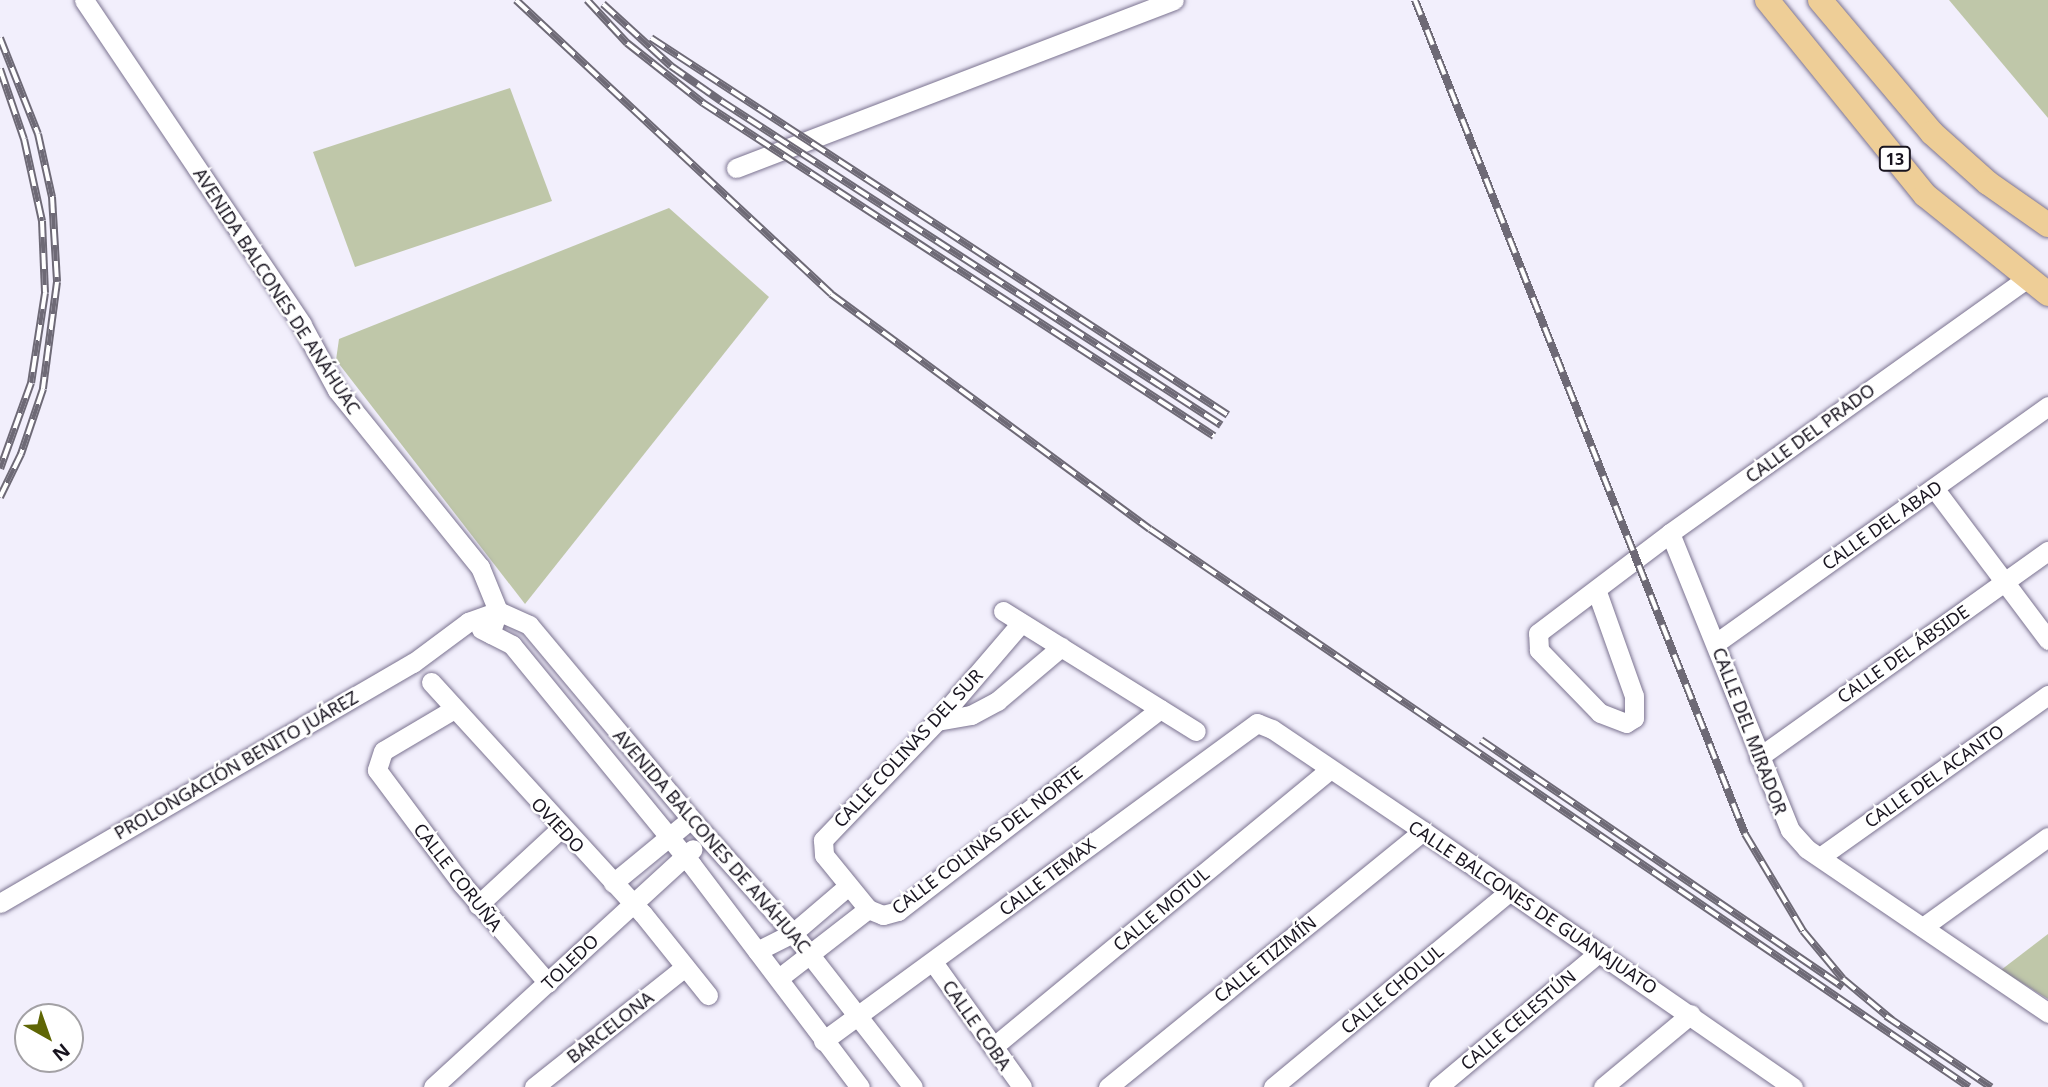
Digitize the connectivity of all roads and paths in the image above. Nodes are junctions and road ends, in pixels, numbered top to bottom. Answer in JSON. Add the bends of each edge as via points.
{"nodes":[{"id":1,"x":84,"y":0,"type":"edge"},
{"id":2,"x":1174,"y":0,"type":"edge"},
{"id":3,"x":1767,"y":0,"type":"edge"},
{"id":4,"x":1820,"y":0,"type":"edge"},
{"id":5,"x":736,"y":168,"type":"dead end"},
{"id":6,"x":2048,"y":225,"type":"edge"},
{"id":7,"x":2026,"y":279,"type":"junction"},
{"id":8,"x":2048,"y":294,"type":"edge"},
{"id":9,"x":2048,"y":406,"type":"edge"},
{"id":10,"x":1934,"y":488,"type":"junction"},
{"id":11,"x":1670,"y":533,"type":"junction"},
{"id":12,"x":2048,"y":551,"type":"edge"},
{"id":13,"x":2005,"y":582,"type":"junction"},
{"id":14,"x":1597,"y":592,"type":"junction"},
{"id":15,"x":498,"y":611,"type":"junction"},
{"id":16,"x":1003,"y":611,"type":"dead end"},
{"id":17,"x":468,"y":622,"type":"junction"},
{"id":18,"x":1021,"y":622,"type":"junction"},
{"id":19,"x":490,"y":634,"type":"junction"},
{"id":20,"x":2048,"y":640,"type":"edge"},
{"id":21,"x":1716,"y":643,"type":"junction"},
{"id":22,"x":1061,"y":647,"type":"junction"},
{"id":23,"x":430,"y":682,"type":"dead end"},
{"id":24,"x":2048,"y":695,"type":"edge"},
{"id":25,"x":454,"y":709,"type":"junction"},
{"id":26,"x":1160,"y":709,"type":"junction"},
{"id":27,"x":937,"y":721,"type":"junction"},
{"id":28,"x":1272,"y":729,"type":"joint"},
{"id":29,"x":1196,"y":731,"type":"dead end"},
{"id":30,"x":1759,"y":757,"type":"junction"},
{"id":31,"x":1329,"y":770,"type":"junction"},
{"id":32,"x":687,"y":814,"type":"junction"},
{"id":33,"x":560,"y":829,"type":"junction"},
{"id":34,"x":1423,"y":831,"type":"junction"},
{"id":35,"x":665,"y":833,"type":"junction"},
{"id":36,"x":2048,"y":837,"type":"edge"},
{"id":37,"x":711,"y":842,"type":"junction"},
{"id":38,"x":1821,"y":857,"type":"junction"},
{"id":39,"x":688,"y":861,"type":"junction"},
{"id":40,"x":613,"y":883,"type":"junction"},
{"id":41,"x":848,"y":887,"type":"junction"},
{"id":42,"x":1510,"y":891,"type":"junction"},
{"id":43,"x":632,"y":902,"type":"junction"},
{"id":44,"x":0,"y":903,"type":"edge"},
{"id":45,"x":478,"y":905,"type":"junction"},
{"id":46,"x":868,"y":909,"type":"junction"},
{"id":47,"x":1923,"y":927,"type":"junction"},
{"id":48,"x":793,"y":933,"type":"junction"},
{"id":49,"x":757,"y":951,"type":"junction"},
{"id":50,"x":808,"y":953,"type":"junction"},
{"id":51,"x":1598,"y":953,"type":"junction"},
{"id":52,"x":933,"y":962,"type":"junction"},
{"id":53,"x":685,"y":967,"type":"junction"},
{"id":54,"x":779,"y":978,"type":"junction"},
{"id":55,"x":548,"y":983,"type":"junction"},
{"id":56,"x":708,"y":995,"type":"dead end"},
{"id":57,"x":2048,"y":1013,"type":"edge"},
{"id":58,"x":1691,"y":1014,"type":"junction"},
{"id":59,"x":861,"y":1017,"type":"junction"},
{"id":60,"x":823,"y":1041,"type":"junction"},
{"id":61,"x":993,"y":1048,"type":"junction"},
{"id":62,"x":841,"y":1063,"type":"junction"},
{"id":63,"x":1779,"y":1084,"type":"edge"},
{"id":64,"x":433,"y":1087,"type":"edge"},
{"id":65,"x":534,"y":1087,"type":"edge"},
{"id":66,"x":844,"y":1087,"type":"edge"},
{"id":67,"x":860,"y":1087,"type":"edge"},
{"id":68,"x":913,"y":1087,"type":"edge"},
{"id":69,"x":1022,"y":1087,"type":"edge"},
{"id":70,"x":1108,"y":1087,"type":"edge"},
{"id":71,"x":1273,"y":1087,"type":"edge"},
{"id":72,"x":1438,"y":1087,"type":"edge"},
{"id":73,"x":1603,"y":1087,"type":"edge"}],
"edges":[{"from":1,"to":15,"type":"street","name":"AVENIDA BALCONES DE ANÁHUAC","via":[[307,333],[337,390],[480,567]]},
{"from":2,"to":5,"type":"street"},
{"from":3,"to":7,"type":"main road","number":"13","via":[[1926,195]]},
{"from":4,"to":6,"type":"main road","number":"13","via":[[1932,133],[1988,183]]},
{"from":7,"to":8,"type":"main road","number":"13"},
{"from":7,"to":11,"type":"street","name":"CALLE DEL PRADO"},
{"from":9,"to":10,"type":"street","name":"CALLE DEL ABAD"},
{"from":10,"to":13,"type":"street"},
{"from":10,"to":21,"type":"street","name":"CALLE DEL ABAD"},
{"from":11,"to":14,"type":"street","name":"CALLE DEL PRADO"},
{"from":11,"to":21,"type":"street","name":"CALLE DEL MIRADOR"},
{"from":12,"to":13,"type":"street","name":"CALLE DEL ÁBSIDE"},
{"from":13,"to":20,"type":"street"},
{"from":13,"to":30,"type":"street","name":"CALLE DEL ÁBSIDE"},
{"from":14,"to":14,"type":"street","name":"CALLE DEL PRADO","via":[[1634,696],[1634,718],[1626,723],[1600,713],[1536,645],[1538,633]]},
{"from":15,"to":17,"type":"street","name":"PROLONGACIÓN BENITO JUÁREZ"},
{"from":15,"to":19,"type":"street"},
{"from":15,"to":32,"type":"street","name":"AVENIDA BALCONES DE ANÁHUAC","via":[[529,625]]},
{"from":16,"to":18,"type":"street"},
{"from":17,"to":19,"type":"street"},
{"from":17,"to":44,"type":"street","name":"PROLONGACIÓN BENITO JUÁREZ","via":[[413,663]]},
{"from":18,"to":22,"type":"street"},
{"from":18,"to":27,"type":"street","name":"CALLE COLINAS DEL SUR"},
{"from":19,"to":35,"type":"street","name":"AVENIDA BALCONES DE ANÁHUAC","via":[[512,645]]},
{"from":21,"to":30,"type":"street","name":"CALLE DEL MIRADOR"},
{"from":22,"to":26,"type":"street"},
{"from":22,"to":27,"type":"street","via":[[997,701],[971,715]]},
{"from":23,"to":25,"type":"street","name":"OVIEDO"},
{"from":24,"to":38,"type":"street","name":"CALLE DEL ACANTO"},
{"from":25,"to":33,"type":"street","name":"OVIEDO"},
{"from":25,"to":45,"type":"street","name":"CALLE CORUÑA","via":[[383,751],[376,765]]},
{"from":26,"to":29,"type":"street"},
{"from":26,"to":46,"type":"street","name":"CALLE COLINAS DEL NORTE","via":[[898,911],[883,915]]},
{"from":27,"to":41,"type":"street","name":"CALLE COLINAS DEL SUR","via":[[823,840],[824,855]]},
{"from":28,"to":31,"type":"street","name":"CALLE BALCONES DE GUANAJUATO"},
{"from":28,"to":52,"type":"street","name":"CALLE TEMAX","via":[[1257,723],[1249,727]]},
{"from":30,"to":38,"type":"street","name":"CALLE DEL MIRADOR","via":[[1785,823]]},
{"from":31,"to":34,"type":"street","name":"CALLE BALCONES DE GUANAJUATO"},
{"from":31,"to":61,"type":"street","name":"CALLE MOTUL"},
{"from":32,"to":35,"type":"street"},
{"from":32,"to":37,"type":"street","name":"AVENIDA BALCONES DE ANÁHUAC"},
{"from":33,"to":40,"type":"street","name":"OVIEDO"},
{"from":33,"to":45,"type":"street"},
{"from":34,"to":42,"type":"street","name":"CALLE BALCONES DE GUANAJUATO"},
{"from":34,"to":70,"type":"street","name":"CALLE TIZIMÍN"},
{"from":35,"to":39,"type":"street","name":"AVENIDA BALCONES DE ANÁHUAC"},
{"from":35,"to":40,"type":"street"},
{"from":36,"to":47,"type":"street"},
{"from":37,"to":39,"type":"street","name":"TOLEDO"},
{"from":37,"to":48,"type":"street","name":"AVENIDA BALCONES DE ANÁHUAC"},
{"from":38,"to":47,"type":"street","name":"CALLE DEL MIRADOR"},
{"from":39,"to":43,"type":"street","name":"TOLEDO"},
{"from":39,"to":49,"type":"street","name":"AVENIDA BALCONES DE ANÁHUAC"},
{"from":40,"to":43,"type":"street","name":"OVIEDO"},
{"from":41,"to":46,"type":"street","name":"CALLE COLINAS DEL SUR"},
{"from":41,"to":48,"type":"street"},
{"from":42,"to":51,"type":"street","name":"CALLE BALCONES DE GUANAJUATO"},
{"from":42,"to":71,"type":"street","name":"CALLE CHOLUL"},
{"from":43,"to":53,"type":"street","name":"OVIEDO"},
{"from":43,"to":55,"type":"street","name":"TOLEDO"},
{"from":45,"to":55,"type":"street","name":"CALLE CORUÑA"},
{"from":46,"to":50,"type":"street","name":"CALLE COLINAS DEL NORTE"},
{"from":47,"to":57,"type":"street","name":"CALLE DEL MIRADOR"},
{"from":48,"to":49,"type":"street"},
{"from":48,"to":50,"type":"street","name":"AVENIDA BALCONES DE ANÁHUAC"},
{"from":49,"to":54,"type":"street","name":"AVENIDA BALCONES DE ANÁHUAC"},
{"from":50,"to":54,"type":"street","name":"CALLE COLINAS DEL NORTE"},
{"from":50,"to":59,"type":"street","name":"AVENIDA BALCONES DE ANÁHUAC"},
{"from":51,"to":58,"type":"street","name":"CALLE BALCONES DE GUANAJUATO"},
{"from":51,"to":72,"type":"street","name":"CALLE CELESTÚN"},
{"from":52,"to":59,"type":"street","name":"CALLE TEMAX"},
{"from":52,"to":61,"type":"street","name":"CALLE COBA"},
{"from":53,"to":56,"type":"street","name":"OVIEDO"},
{"from":53,"to":65,"type":"street","name":"BARCELONA"},
{"from":54,"to":60,"type":"street","name":"AVENIDA BALCONES DE ANÁHUAC"},
{"from":55,"to":64,"type":"street","name":"TOLEDO"},
{"from":58,"to":63,"type":"street","name":"CALLE BALCONES DE GUANAJUATO"},
{"from":58,"to":73,"type":"street"},
{"from":59,"to":60,"type":"street","name":"CALLE TEMAX"},
{"from":59,"to":68,"type":"street","name":"AVENIDA BALCONES DE ANÁHUAC"},
{"from":60,"to":62,"type":"street","name":"AVENIDA BALCONES DE ANÁHUAC"},
{"from":61,"to":69,"type":"street","name":"CALLE COBA"},
{"from":62,"to":66,"type":"street"},
{"from":62,"to":67,"type":"street","name":"AVENIDA BALCONES DE ANÁHUAC"}]}
